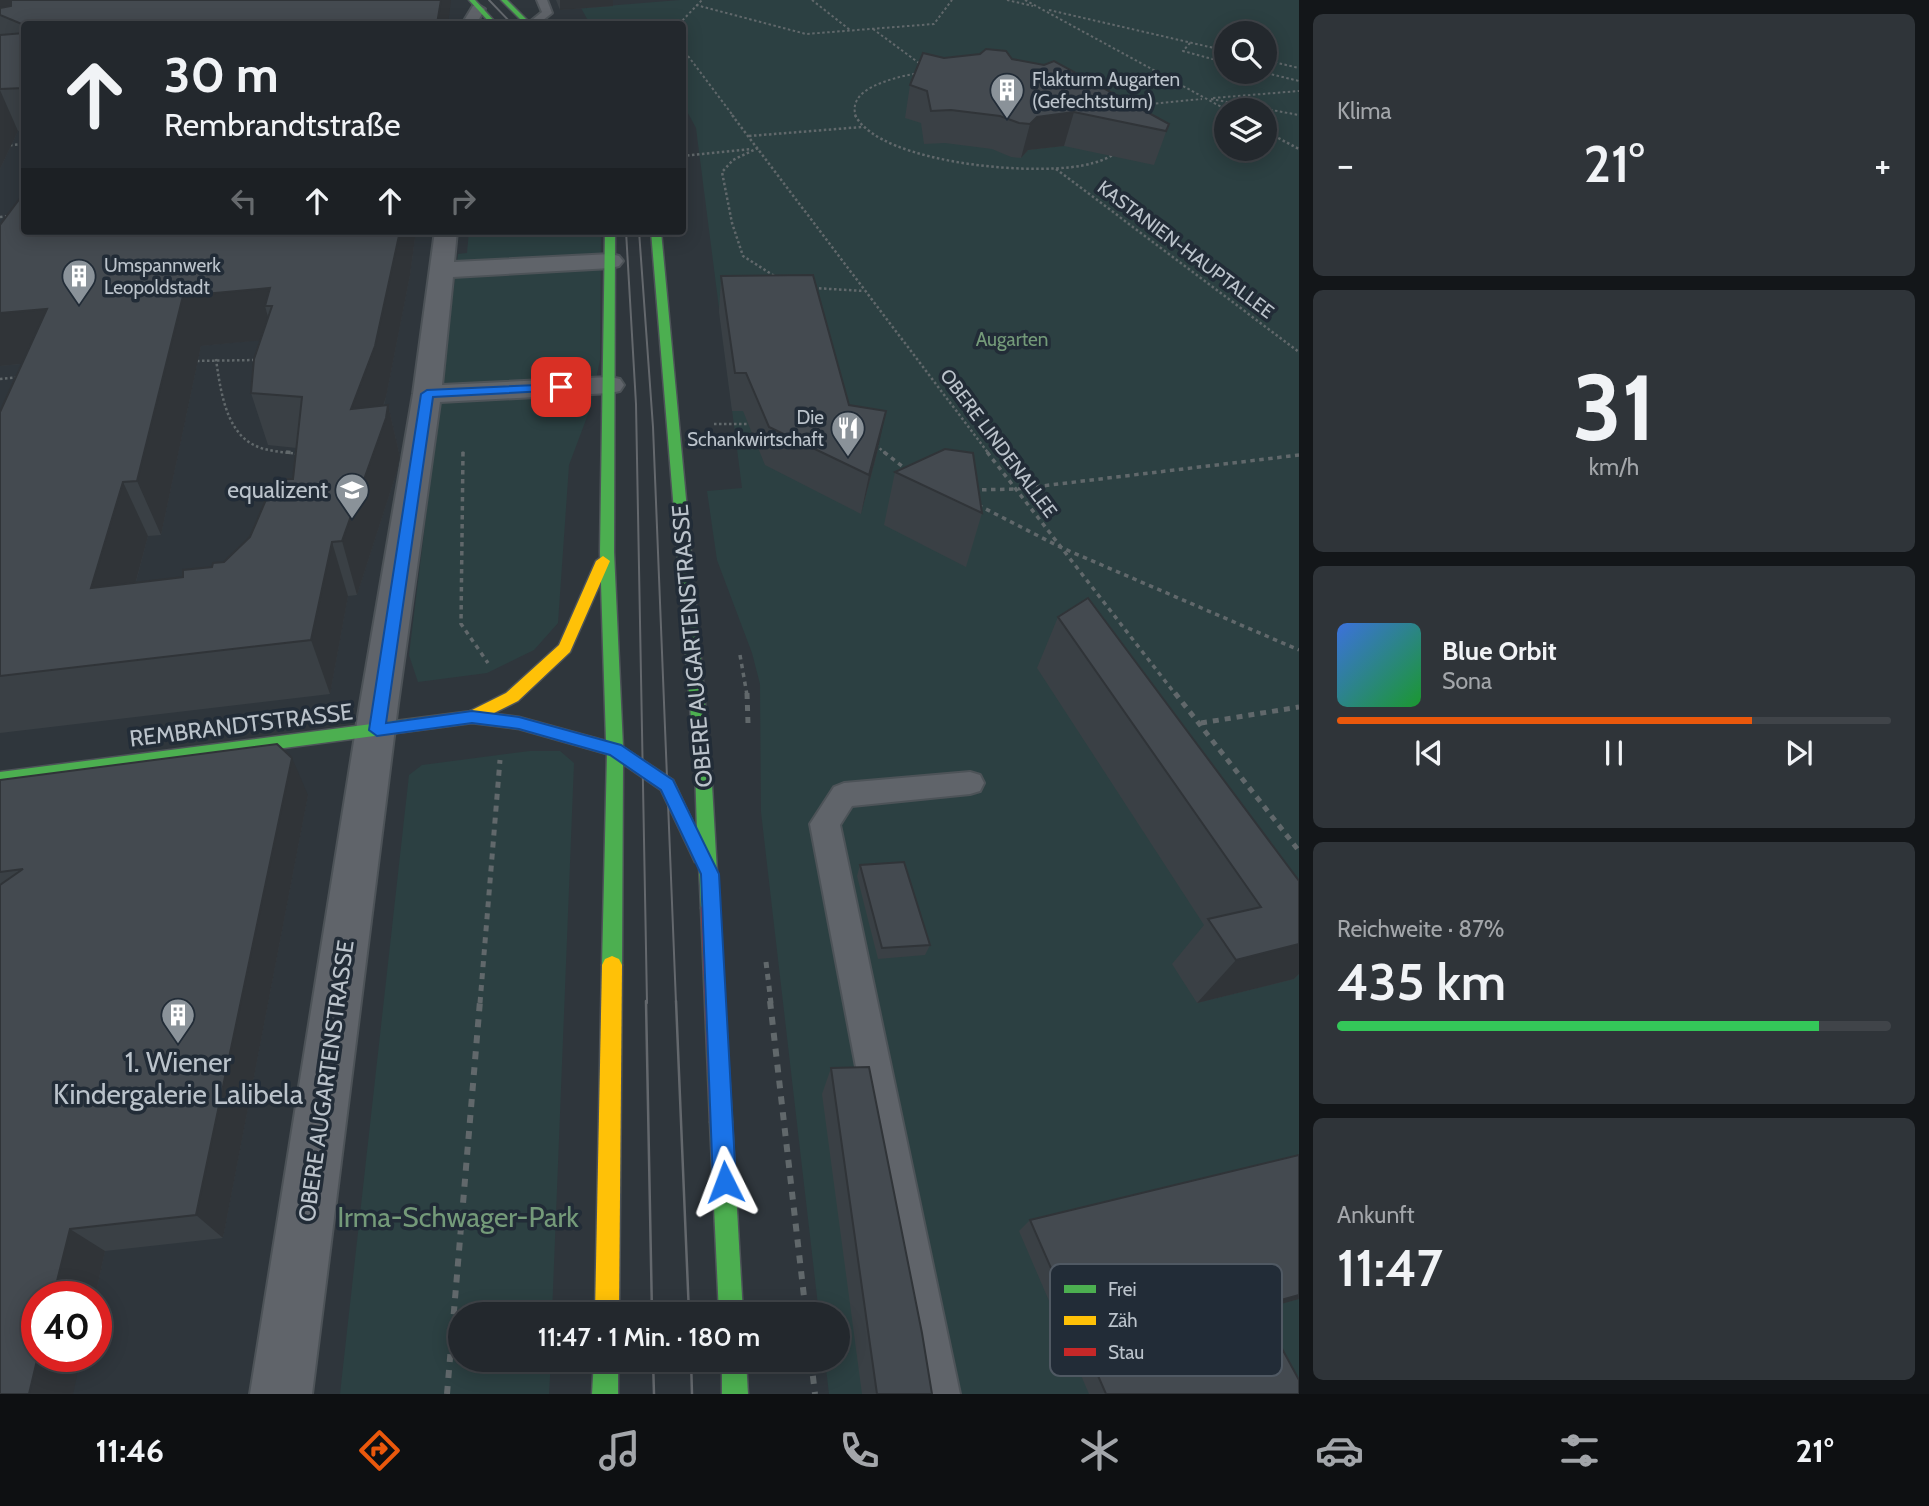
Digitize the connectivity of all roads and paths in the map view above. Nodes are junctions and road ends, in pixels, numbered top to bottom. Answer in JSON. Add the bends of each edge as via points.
{"nodes":[{"id":1,"x":504,"y":0,"type":"edge"},
{"id":2,"x":542,"y":0,"type":"edge"},
{"id":3,"x":702,"y":0,"type":"edge"},
{"id":4,"x":812,"y":0,"type":"edge"},
{"id":5,"x":952,"y":0,"type":"edge"},
{"id":6,"x":1007,"y":0,"type":"edge"},
{"id":7,"x":1025,"y":0,"type":"edge"},
{"id":8,"x":475,"y":5,"type":"edge"},
{"id":9,"x":696,"y":5,"type":"junction"},
{"id":10,"x":1040,"y":8,"type":"junction"},
{"id":11,"x":491,"y":21,"type":"edge"},
{"id":12,"x":527,"y":21,"type":"edge"},
{"id":13,"x":535,"y":21,"type":"edge"},
{"id":14,"x":682,"y":21,"type":"edge"},
{"id":15,"x":873,"y":29,"type":"junction"},
{"id":16,"x":851,"y":31,"type":"junction"},
{"id":17,"x":1190,"y":43,"type":"junction"},
{"id":18,"x":1214,"y":48,"type":"edge"},
{"id":19,"x":686,"y":53,"type":"edge"},
{"id":20,"x":1214,"y":59,"type":"edge"},
{"id":21,"x":1277,"y":63,"type":"edge"},
{"id":22,"x":1299,"y":68,"type":"edge"},
{"id":23,"x":931,"y":72,"type":"junction"},
{"id":24,"x":1277,"y":76,"type":"edge"},
{"id":25,"x":1299,"y":81,"type":"edge"},
{"id":26,"x":1298,"y":91,"type":"edge"},
{"id":27,"x":1205,"y":98,"type":"junction"},
{"id":28,"x":1214,"y":103,"type":"edge"},
{"id":29,"x":1119,"y":107,"type":"junction"},
{"id":30,"x":1299,"y":115,"type":"edge"},
{"id":31,"x":863,"y":127,"type":"junction"},
{"id":32,"x":749,"y":136,"type":"junction"},
{"id":33,"x":1277,"y":137,"type":"edge"},
{"id":34,"x":21,"y":144,"type":"edge"},
{"id":35,"x":0,"y":146,"type":"edge"},
{"id":36,"x":758,"y":148,"type":"junction"},
{"id":37,"x":1299,"y":149,"type":"edge"},
{"id":38,"x":686,"y":156,"type":"edge"},
{"id":39,"x":1055,"y":169,"type":"junction"},
{"id":40,"x":12,"y":216,"type":"edge"},
{"id":41,"x":0,"y":217,"type":"edge"},
{"id":42,"x":446,"y":235,"type":"edge"},
{"id":43,"x":610,"y":235,"type":"edge"},
{"id":44,"x":656,"y":235,"type":"edge"},
{"id":45,"x":611,"y":261,"type":"junction"},
{"id":46,"x":442,"y":270,"type":"junction"},
{"id":47,"x":777,"y":277,"type":"edge"},
{"id":48,"x":808,"y":287,"type":"edge"},
{"id":49,"x":864,"y":291,"type":"junction"},
{"id":50,"x":1299,"y":352,"type":"edge"},
{"id":51,"x":216,"y":359,"type":"junction"},
{"id":52,"x":258,"y":360,"type":"edge"},
{"id":53,"x":189,"y":362,"type":"dead end"},
{"id":54,"x":27,"y":376,"type":"edge"},
{"id":55,"x":0,"y":379,"type":"edge"},
{"id":56,"x":610,"y":385,"type":"junction"},
{"id":57,"x":464,"y":392,"type":"junction"},
{"id":58,"x":427,"y":394,"type":"junction"},
{"id":59,"x":707,"y":424,"type":"dead end"},
{"id":60,"x":761,"y":424,"type":"edge"},
{"id":61,"x":875,"y":443,"type":"edge"},
{"id":62,"x":307,"y":454,"type":"edge"},
{"id":63,"x":1299,"y":455,"type":"edge"},
{"id":64,"x":916,"y":474,"type":"edge"},
{"id":65,"x":1017,"y":489,"type":"junction"},
{"id":66,"x":962,"y":490,"type":"edge"},
{"id":67,"x":973,"y":503,"type":"edge"},
{"id":68,"x":1060,"y":547,"type":"junction"},
{"id":69,"x":607,"y":552,"type":"junction"},
{"id":70,"x":1299,"y":650,"type":"edge"},
{"id":71,"x":512,"y":697,"type":"junction"},
{"id":72,"x":1299,"y":707,"type":"edge"},
{"id":73,"x":472,"y":717,"type":"junction"},
{"id":74,"x":503,"y":721,"type":"junction"},
{"id":75,"x":1201,"y":723,"type":"junction"},
{"id":76,"x":377,"y":730,"type":"junction"},
{"id":77,"x":615,"y":750,"type":"junction"},
{"id":78,"x":0,"y":779,"type":"edge"},
{"id":79,"x":970,"y":783,"type":"dead end"},
{"id":80,"x":1299,"y":850,"type":"edge"},
{"id":81,"x":710,"y":874,"type":"junction"},
{"id":82,"x":607,"y":1302,"type":"edge"},
{"id":83,"x":730,"y":1302,"type":"edge"},
{"id":84,"x":606,"y":1372,"type":"edge"},
{"id":85,"x":734,"y":1372,"type":"edge"},
{"id":86,"x":812,"y":1372,"type":"edge"},
{"id":87,"x":281,"y":1394,"type":"edge"},
{"id":88,"x":447,"y":1394,"type":"edge"},
{"id":89,"x":605,"y":1394,"type":"edge"},
{"id":90,"x":735,"y":1394,"type":"edge"},
{"id":91,"x":814,"y":1394,"type":"edge"},
{"id":92,"x":939,"y":1394,"type":"edge"}],
"edges":[{"from":1,"to":12,"type":"street"},
{"from":2,"to":13,"type":"lane","via":[[547,13]]},
{"from":3,"to":9,"type":"path"},
{"from":4,"to":16,"type":"path"},
{"from":5,"to":15,"type":"path","via":[[934,24]]},
{"from":6,"to":10,"type":"path"},
{"from":7,"to":10,"type":"path"},
{"from":8,"to":11,"type":"street"},
{"from":9,"to":14,"type":"path"},
{"from":9,"to":16,"type":"path","via":[[806,34]]},
{"from":10,"to":17,"type":"path"},
{"from":10,"to":27,"type":"path"},
{"from":15,"to":16,"type":"path"},
{"from":15,"to":23,"type":"path"},
{"from":17,"to":18,"type":"path"},
{"from":17,"to":20,"type":"path","via":[[1183,51]]},
{"from":19,"to":32,"type":"path","name":"OBERE LINDENALLEE"},
{"from":21,"to":22,"type":"path"},
{"from":23,"to":29,"type":"path","via":[[1045,79],[1093,93]]},
{"from":23,"to":31,"type":"path","via":[[887,81],[862,93],[854,109]]},
{"from":24,"to":25,"type":"path"},
{"from":26,"to":27,"type":"path"},
{"from":27,"to":28,"type":"path"},
{"from":27,"to":29,"type":"path"},
{"from":27,"to":30,"type":"path"},
{"from":29,"to":39,"type":"path","via":[[1135,124],[1136,133],[1127,148],[1094,162]]},
{"from":31,"to":32,"type":"path"},
{"from":31,"to":39,"type":"path","via":[[882,140],[937,159],[987,168]]},
{"from":32,"to":36,"type":"path","name":"OBERE LINDENALLEE"},
{"from":33,"to":37,"type":"path"},
{"from":34,"to":35,"type":"path"},
{"from":36,"to":38,"type":"path"},
{"from":36,"to":47,"type":"path","via":[[727,164],[722,173],[743,256]]},
{"from":36,"to":49,"type":"path","name":"OBERE LINDENALLEE"},
{"from":39,"to":50,"type":"path","name":"KASTANIEN-HAUPTALLEE"},
{"from":40,"to":41,"type":"path"},
{"from":42,"to":46,"type":"street","name":"OBERE AUGARTENSTRASSE"},
{"from":43,"to":45,"type":"street"},
{"from":44,"to":81,"type":"street","name":"OBERE AUGARTENSTRASSE"},
{"from":45,"to":46,"type":"street"},
{"from":45,"to":56,"type":"street"},
{"from":46,"to":58,"type":"street","name":"OBERE AUGARTENSTRASSE"},
{"from":48,"to":49,"type":"path"},
{"from":49,"to":65,"type":"path","name":"OBERE LINDENALLEE"},
{"from":51,"to":52,"type":"path"},
{"from":51,"to":53,"type":"path"},
{"from":51,"to":62,"type":"path","via":[[219,388],[237,432],[251,444]]},
{"from":54,"to":55,"type":"path"},
{"from":56,"to":57,"type":"street"},
{"from":56,"to":69,"type":"street"},
{"from":57,"to":58,"type":"street"},
{"from":57,"to":71,"type":"path","via":[[460,624]]},
{"from":58,"to":76,"type":"street","name":"OBERE AUGARTENSTRASSE"},
{"from":59,"to":60,"type":"path"},
{"from":61,"to":64,"type":"path","via":[[895,463]]},
{"from":63,"to":65,"type":"path"},
{"from":65,"to":66,"type":"path"},
{"from":65,"to":68,"type":"path","name":"OBERE LINDENALLEE"},
{"from":67,"to":68,"type":"path"},
{"from":68,"to":70,"type":"path"},
{"from":68,"to":75,"type":"path","name":"OBERE LINDENALLEE"},
{"from":69,"to":71,"type":"street","via":[[565,648]]},
{"from":69,"to":77,"type":"street"},
{"from":71,"to":73,"type":"street"},
{"from":72,"to":75,"type":"path"},
{"from":73,"to":74,"type":"street","name":"REMBRANDTSTRASSE"},
{"from":73,"to":76,"type":"street","name":"REMBRANDTSTRASSE"},
{"from":74,"to":77,"type":"street","name":"REMBRANDTSTRASSE"},
{"from":74,"to":88,"type":"path"},
{"from":75,"to":80,"type":"path","name":"OBERE LINDENALLEE"},
{"from":76,"to":78,"type":"street","name":"REMBRANDTSTRASSE"},
{"from":76,"to":87,"type":"street","name":"OBERE AUGARTENSTRASSE"},
{"from":77,"to":81,"type":"street","name":"REMBRANDTSTRASSE","via":[[667,785]]},
{"from":77,"to":82,"type":"street"},
{"from":79,"to":92,"type":"lane","via":[[844,795],[825,824]]},
{"from":81,"to":83,"type":"street","name":"OBERE AUGARTENSTRASSE"},
{"from":84,"to":89,"type":"street"},
{"from":85,"to":90,"type":"street"},
{"from":86,"to":91,"type":"path"}]}
